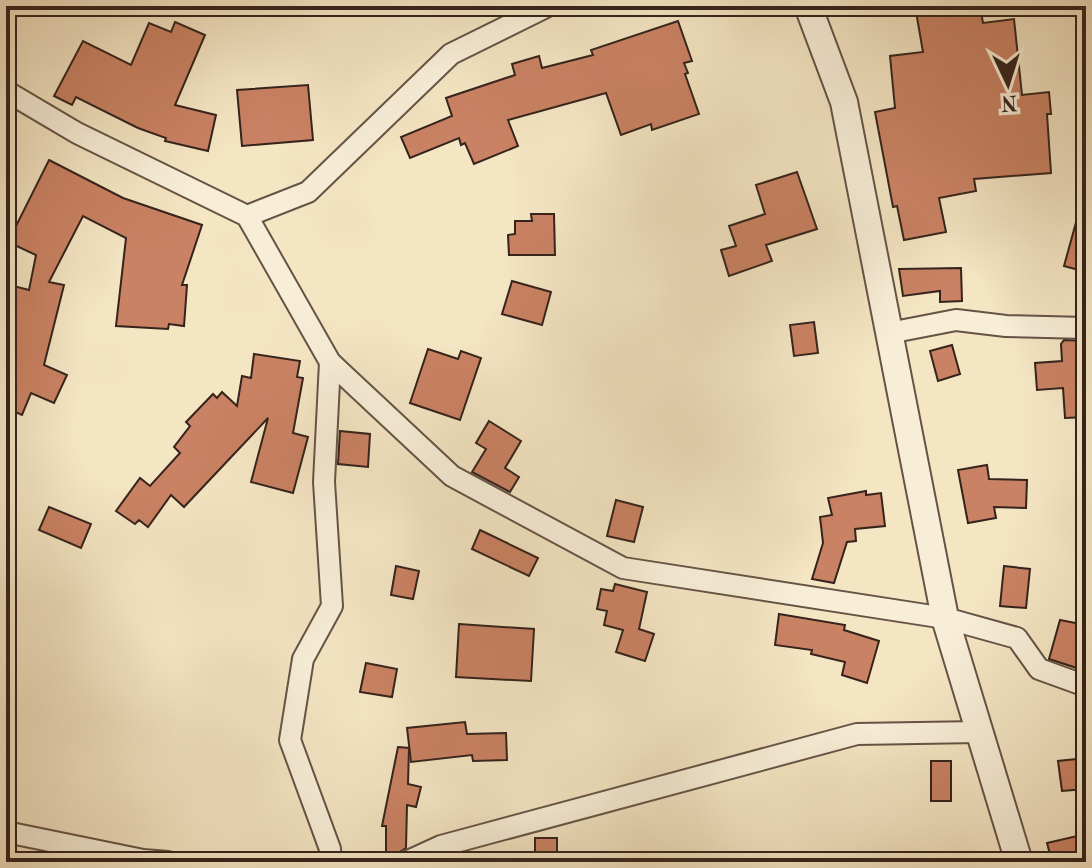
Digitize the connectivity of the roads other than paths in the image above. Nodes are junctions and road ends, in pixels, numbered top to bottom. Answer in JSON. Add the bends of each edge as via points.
{"nodes":[{"id":1,"x":548,"y":6,"type":"edge"},
{"id":2,"x":808,"y":6,"type":"edge"},
{"id":3,"x":6,"y":91,"type":"edge"},
{"id":4,"x":247,"y":216,"type":"junction"},
{"id":5,"x":1086,"y":328,"type":"edge"},
{"id":6,"x":889,"y":333,"type":"junction"},
{"id":7,"x":330,"y":362,"type":"junction"},
{"id":8,"x":945,"y":618,"type":"junction"},
{"id":9,"x":1086,"y":686,"type":"edge"},
{"id":10,"x":979,"y":732,"type":"junction"},
{"id":11,"x":6,"y":832,"type":"edge"},
{"id":12,"x":168,"y":862,"type":"edge"},
{"id":13,"x":331,"y":862,"type":"edge"},
{"id":14,"x":406,"y":862,"type":"edge"},
{"id":15,"x":1019,"y":862,"type":"edge"}],
"edges":[{"from":1,"to":4,"type":"street","via":[[451,54],[308,192]]},
{"from":2,"to":6,"type":"street","via":[[844,102]]},
{"from":3,"to":4,"type":"street","via":[[77,133]]},
{"from":4,"to":7,"type":"street"},
{"from":5,"to":6,"type":"street","via":[[956,320]]},
{"from":6,"to":8,"type":"street"},
{"from":7,"to":8,"type":"street","via":[[452,476],[623,568]]},
{"from":7,"to":13,"type":"street","via":[[324,482],[332,606],[303,659],[290,740]]},
{"from":8,"to":9,"type":"street","via":[[1017,638],[1039,669]]},
{"from":8,"to":10,"type":"street"},
{"from":10,"to":14,"type":"street","via":[[857,734],[455,842]]},
{"from":10,"to":15,"type":"street"},
{"from":11,"to":12,"type":"street"}]}
